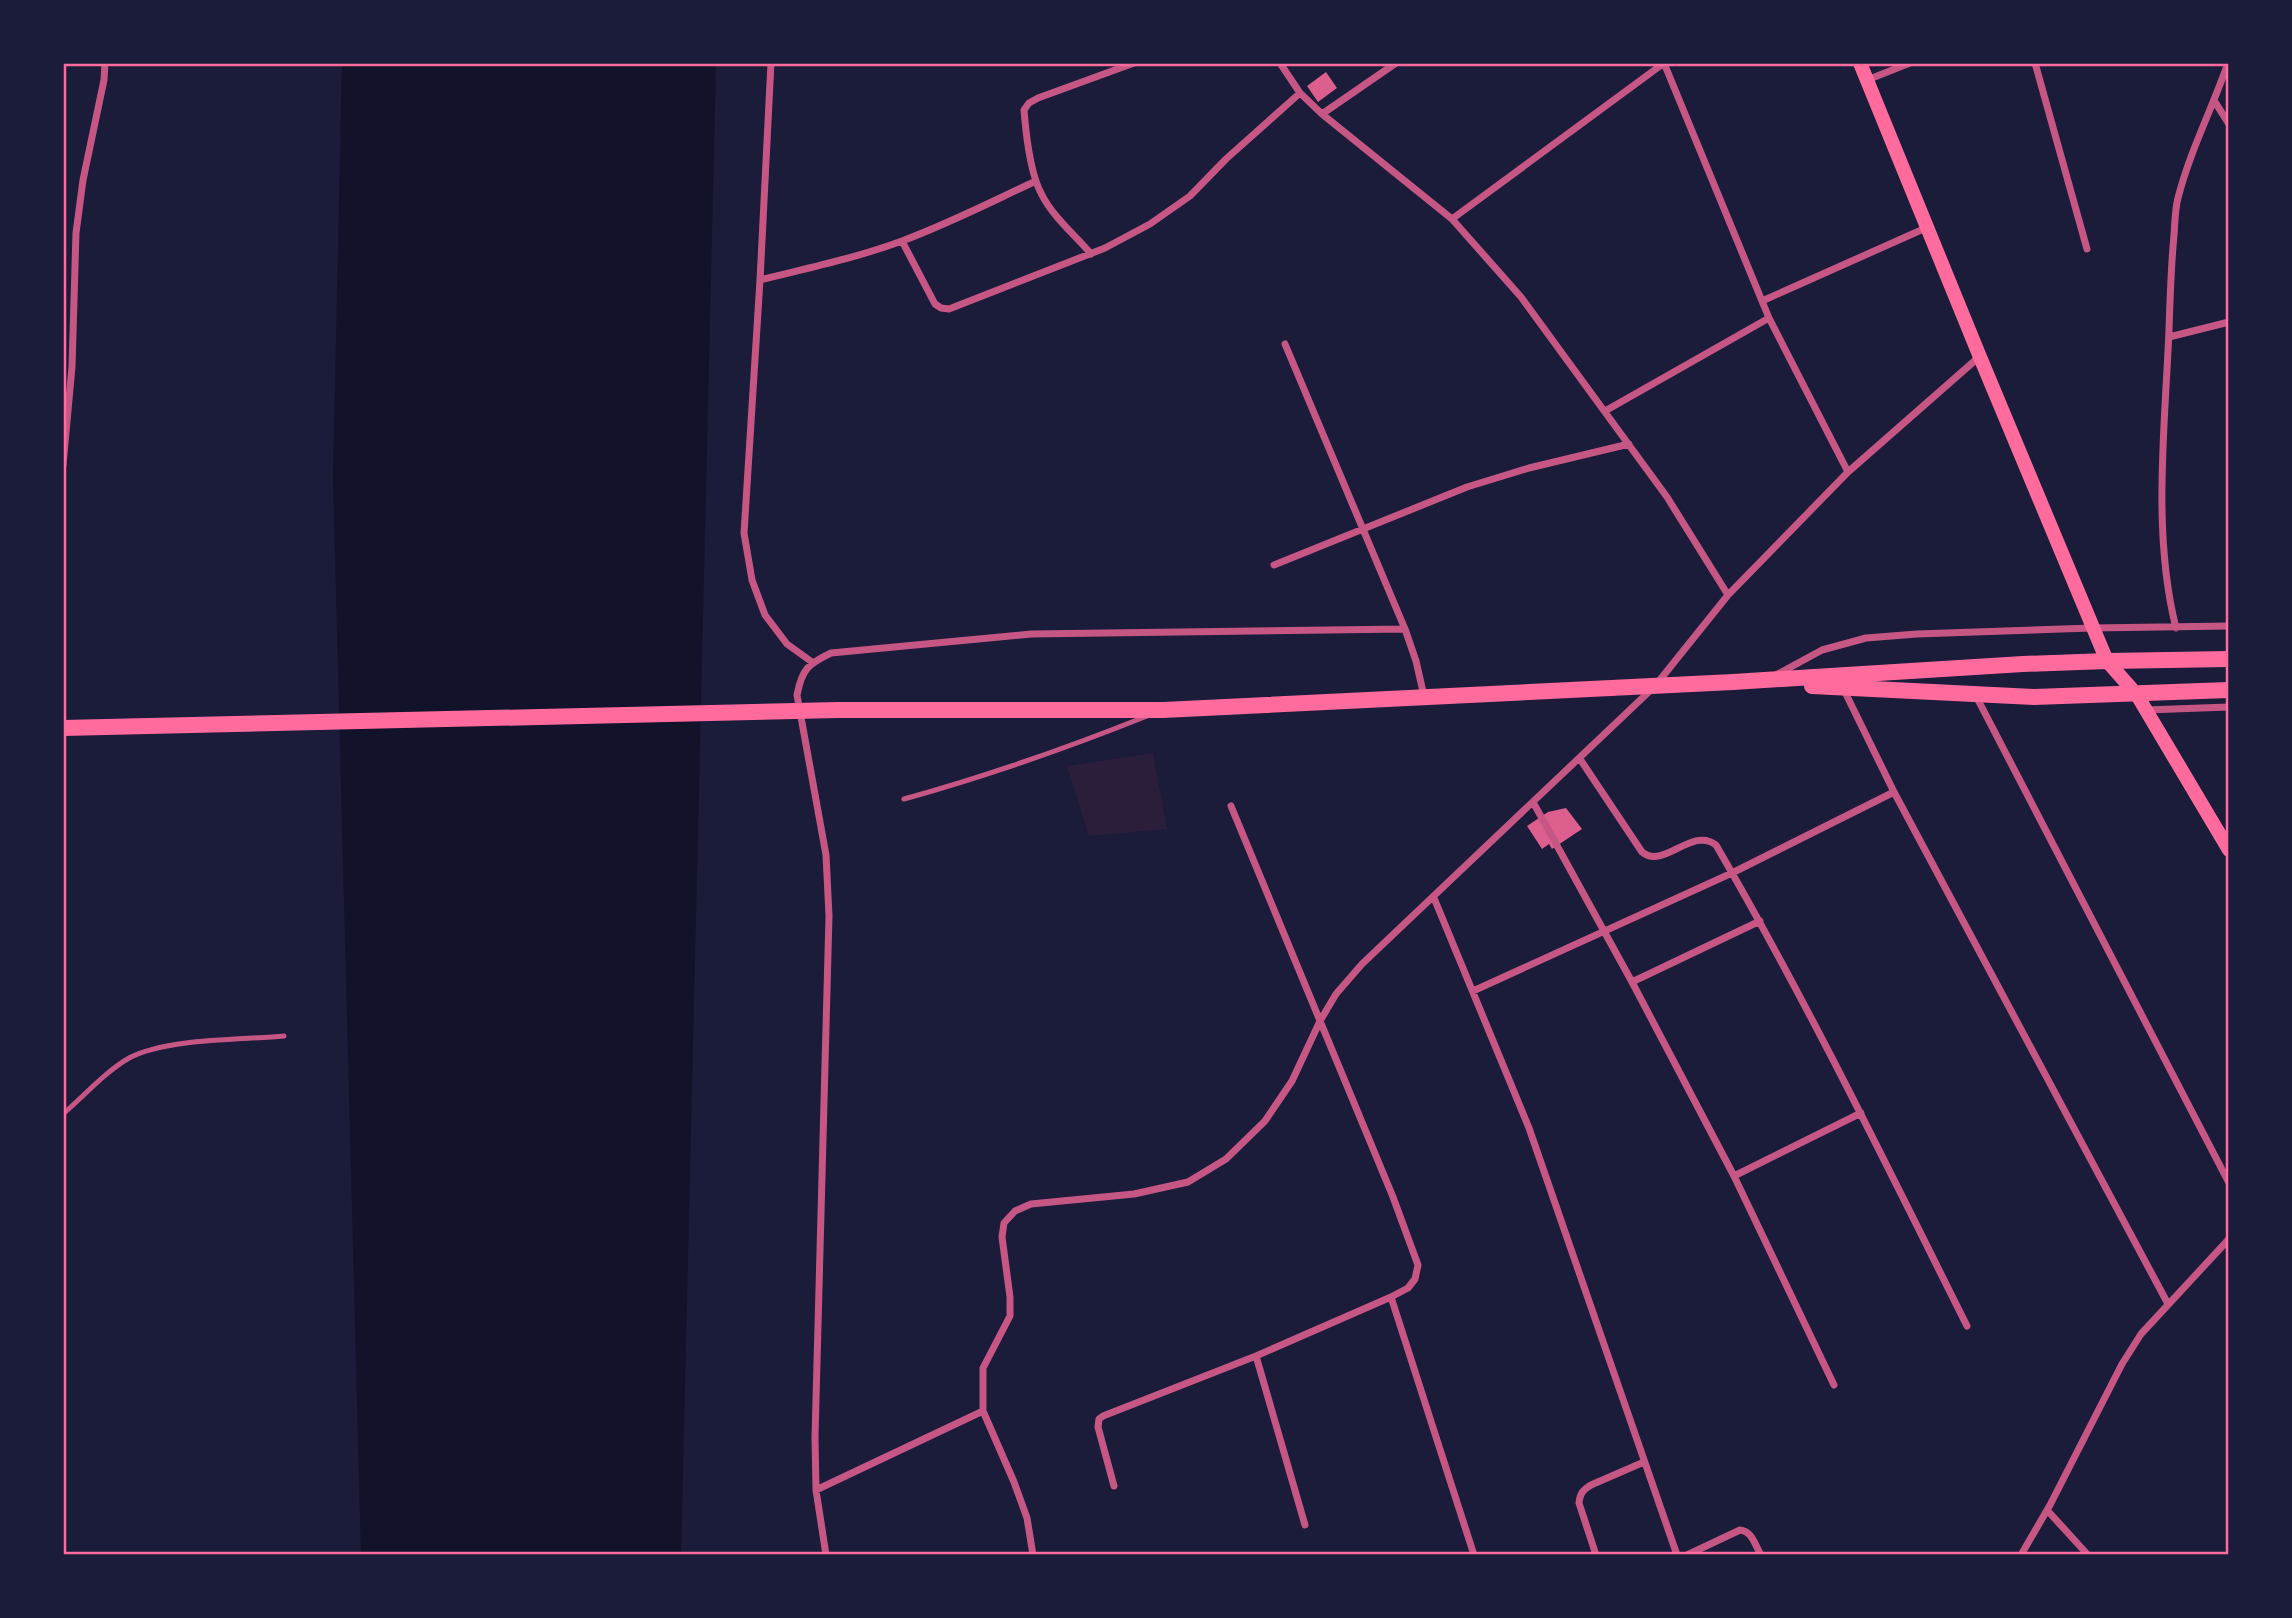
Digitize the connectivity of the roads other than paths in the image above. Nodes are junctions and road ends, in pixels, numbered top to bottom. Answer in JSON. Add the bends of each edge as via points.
{"nodes":[{"id":1,"x":105,"y":63,"type":"edge"},
{"id":2,"x":771,"y":63,"type":"edge"},
{"id":3,"x":1134,"y":63,"type":"edge"},
{"id":4,"x":1280,"y":63,"type":"edge"},
{"id":5,"x":1396,"y":63,"type":"edge"},
{"id":6,"x":1664,"y":63,"type":"edge"},
{"id":7,"x":1860,"y":63,"type":"edge"},
{"id":8,"x":1910,"y":63,"type":"edge"},
{"id":9,"x":2035,"y":63,"type":"edge"},
{"id":10,"x":2228,"y":63,"type":"edge"},
{"id":11,"x":1867,"y":80,"type":"junction"},
{"id":12,"x":1300,"y":93,"type":"junction"},
{"id":13,"x":2215,"y":102,"type":"junction"},
{"id":14,"x":1322,"y":114,"type":"junction"},
{"id":15,"x":2229,"y":124,"type":"edge"},
{"id":16,"x":1036,"y":181,"type":"junction"},
{"id":17,"x":1452,"y":219,"type":"junction"},
{"id":18,"x":1928,"y":227,"type":"junction"},
{"id":19,"x":902,"y":241,"type":"junction"},
{"id":20,"x":2087,"y":248,"type":"dead end"},
{"id":21,"x":1091,"y":254,"type":"junction"},
{"id":22,"x":760,"y":280,"type":"junction"},
{"id":23,"x":1762,"y":301,"type":"junction"},
{"id":24,"x":1769,"y":318,"type":"junction"},
{"id":25,"x":2229,"y":321,"type":"edge"},
{"id":26,"x":2169,"y":337,"type":"junction"},
{"id":27,"x":1285,"y":344,"type":"dead end"},
{"id":28,"x":1980,"y":357,"type":"junction"},
{"id":29,"x":1605,"y":411,"type":"junction"},
{"id":30,"x":1629,"y":444,"type":"junction"},
{"id":31,"x":63,"y":465,"type":"edge"},
{"id":32,"x":1848,"y":472,"type":"junction"},
{"id":33,"x":1362,"y":531,"type":"junction"},
{"id":34,"x":1274,"y":565,"type":"dead end"},
{"id":35,"x":1728,"y":595,"type":"junction"},
{"id":36,"x":2229,"y":626,"type":"edge"},
{"id":37,"x":2092,"y":628,"type":"junction"},
{"id":38,"x":2176,"y":628,"type":"junction"},
{"id":39,"x":1405,"y":629,"type":"junction"},
{"id":40,"x":2229,"y":659,"type":"edge"},
{"id":41,"x":2107,"y":661,"type":"junction"},
{"id":42,"x":812,"y":662,"type":"junction"},
{"id":43,"x":1768,"y":680,"type":"junction"},
{"id":44,"x":1732,"y":682,"type":"junction"},
{"id":45,"x":1655,"y":686,"type":"junction"},
{"id":46,"x":1843,"y":688,"type":"junction"},
{"id":47,"x":2229,"y":690,"type":"edge"},
{"id":48,"x":1975,"y":695,"type":"junction"},
{"id":49,"x":2137,"y":695,"type":"junction"},
{"id":50,"x":1424,"y":697,"type":"junction"},
{"id":51,"x":2229,"y":707,"type":"edge"},
{"id":52,"x":1163,"y":709,"type":"junction"},
{"id":53,"x":2146,"y":710,"type":"junction"},
{"id":54,"x":63,"y":728,"type":"edge"},
{"id":55,"x":1580,"y":759,"type":"junction"},
{"id":56,"x":1894,"y":792,"type":"junction"},
{"id":57,"x":904,"y":799,"type":"dead end"},
{"id":58,"x":1533,"y":802,"type":"junction"},
{"id":59,"x":1231,"y":806,"type":"dead end"},
{"id":60,"x":2229,"y":850,"type":"edge"},
{"id":61,"x":1732,"y":873,"type":"junction"},
{"id":62,"x":1434,"y":898,"type":"junction"},
{"id":63,"x":1760,"y":921,"type":"junction"},
{"id":64,"x":1605,"y":932,"type":"junction"},
{"id":65,"x":1632,"y":982,"type":"junction"},
{"id":66,"x":1474,"y":991,"type":"junction"},
{"id":67,"x":1320,"y":1021,"type":"junction"},
{"id":68,"x":284,"y":1036,"type":"dead end"},
{"id":69,"x":1861,"y":1113,"type":"junction"},
{"id":70,"x":63,"y":1114,"type":"edge"},
{"id":71,"x":1734,"y":1176,"type":"junction"},
{"id":72,"x":2229,"y":1183,"type":"edge"},
{"id":73,"x":2229,"y":1239,"type":"edge"},
{"id":74,"x":1391,"y":1297,"type":"junction"},
{"id":75,"x":2168,"y":1304,"type":"junction"},
{"id":76,"x":1967,"y":1326,"type":"dead end"},
{"id":77,"x":1256,"y":1356,"type":"junction"},
{"id":78,"x":1834,"y":1385,"type":"dead end"},
{"id":79,"x":983,"y":1411,"type":"junction"},
{"id":80,"x":1644,"y":1462,"type":"junction"},
{"id":81,"x":1114,"y":1486,"type":"dead end"},
{"id":82,"x":816,"y":1490,"type":"junction"},
{"id":83,"x":2047,"y":1510,"type":"junction"},
{"id":84,"x":1305,"y":1525,"type":"dead end"},
{"id":85,"x":826,"y":1555,"type":"edge"},
{"id":86,"x":1033,"y":1555,"type":"edge"},
{"id":87,"x":1474,"y":1555,"type":"edge"},
{"id":88,"x":1596,"y":1555,"type":"edge"},
{"id":89,"x":1677,"y":1555,"type":"edge"},
{"id":90,"x":1687,"y":1555,"type":"edge"},
{"id":91,"x":1760,"y":1555,"type":"edge"},
{"id":92,"x":2021,"y":1555,"type":"edge"},
{"id":93,"x":2088,"y":1555,"type":"edge"}],
"edges":[{"from":1,"to":31,"type":"street","via":[[76,233],[72,367]]},
{"from":2,"to":22,"type":"street"},
{"from":3,"to":16,"type":"street","via":[[1029,103],[1024,110]]},
{"from":4,"to":12,"type":"street"},
{"from":5,"to":14,"type":"street"},
{"from":6,"to":17,"type":"street"},
{"from":6,"to":23,"type":"street"},
{"from":7,"to":11,"type":"main road"},
{"from":8,"to":11,"type":"street"},
{"from":9,"to":20,"type":"street"},
{"from":10,"to":13,"type":"street"},
{"from":11,"to":18,"type":"main road"},
{"from":12,"to":14,"type":"street"},
{"from":12,"to":21,"type":"street","via":[[1190,196],[1150,224]]},
{"from":13,"to":15,"type":"street"},
{"from":13,"to":26,"type":"street","via":[[2193,147],[2177,201]]},
{"from":14,"to":17,"type":"street"},
{"from":16,"to":19,"type":"street"},
{"from":16,"to":21,"type":"street","via":[[1050,208]]},
{"from":17,"to":29,"type":"street","via":[[1521,297]]},
{"from":18,"to":23,"type":"street"},
{"from":18,"to":28,"type":"main road"},
{"from":19,"to":21,"type":"street","via":[[935,304],[949,309]]},
{"from":19,"to":22,"type":"street"},
{"from":22,"to":42,"type":"street","via":[[744,533],[752,580],[765,615],[787,644]]},
{"from":23,"to":24,"type":"street"},
{"from":24,"to":29,"type":"street"},
{"from":24,"to":32,"type":"street"},
{"from":25,"to":26,"type":"street"},
{"from":26,"to":38,"type":"street","via":[[2163,524]]},
{"from":27,"to":33,"type":"street"},
{"from":28,"to":32,"type":"street"},
{"from":28,"to":37,"type":"main road"},
{"from":29,"to":30,"type":"street"},
{"from":30,"to":33,"type":"street","via":[[1467,488]]},
{"from":30,"to":35,"type":"street"},
{"from":32,"to":35,"type":"street"},
{"from":33,"to":34,"type":"street"},
{"from":33,"to":39,"type":"street"},
{"from":35,"to":45,"type":"street"},
{"from":36,"to":38,"type":"street"},
{"from":37,"to":38,"type":"street"},
{"from":37,"to":41,"type":"main road"},
{"from":37,"to":43,"type":"street","via":[[1866,638],[1822,650]]},
{"from":39,"to":42,"type":"street","via":[[1031,634],[831,653]]},
{"from":39,"to":50,"type":"street"},
{"from":40,"to":41,"type":"main road"},
{"from":41,"to":43,"type":"main road"},
{"from":41,"to":49,"type":"main road"},
{"from":42,"to":82,"type":"street","via":[[801,676],[797,695],[826,855],[829,916]]},
{"from":43,"to":44,"type":"main road"},
{"from":44,"to":45,"type":"main road"},
{"from":44,"to":46,"type":"main road"},
{"from":45,"to":50,"type":"main road"},
{"from":45,"to":55,"type":"street"},
{"from":46,"to":48,"type":"main road"},
{"from":46,"to":56,"type":"street"},
{"from":47,"to":49,"type":"main road"},
{"from":48,"to":49,"type":"main road"},
{"from":48,"to":72,"type":"street"},
{"from":49,"to":53,"type":"main road"},
{"from":50,"to":52,"type":"main road"},
{"from":51,"to":53,"type":"street"},
{"from":52,"to":54,"type":"main road","via":[[838,710]]},
{"from":52,"to":57,"type":"lane","via":[[1034,760]]},
{"from":53,"to":60,"type":"main road"},
{"from":55,"to":58,"type":"street"},
{"from":55,"to":61,"type":"street","via":[[1648,857],[1709,840]]},
{"from":56,"to":61,"type":"street"},
{"from":56,"to":75,"type":"street"},
{"from":58,"to":62,"type":"street"},
{"from":58,"to":64,"type":"street"},
{"from":59,"to":67,"type":"street"},
{"from":61,"to":63,"type":"street"},
{"from":61,"to":64,"type":"street"},
{"from":62,"to":66,"type":"street"},
{"from":62,"to":67,"type":"street","via":[[1362,964]]},
{"from":63,"to":65,"type":"street"},
{"from":63,"to":69,"type":"street"},
{"from":64,"to":65,"type":"street"},
{"from":64,"to":66,"type":"street"},
{"from":65,"to":71,"type":"street"},
{"from":66,"to":80,"type":"street","via":[[1529,1128]]},
{"from":67,"to":74,"type":"street","via":[[1418,1265],[1408,1288]]},
{"from":67,"to":79,"type":"street","via":[[1292,1081],[1272,1111],[1226,1159],[1188,1182],[1133,1194],[1031,1204],[1004,1223],[1010,1316],[983,1368]]},
{"from":68,"to":70,"type":"lane","via":[[182,1044],[143,1053],[123,1062]]},
{"from":69,"to":71,"type":"street"},
{"from":69,"to":76,"type":"street"},
{"from":71,"to":78,"type":"street"},
{"from":73,"to":75,"type":"street"},
{"from":74,"to":77,"type":"street"},
{"from":74,"to":87,"type":"street"},
{"from":75,"to":83,"type":"street","via":[[2122,1364]]},
{"from":77,"to":81,"type":"street","via":[[1099,1419]]},
{"from":77,"to":84,"type":"street"},
{"from":79,"to":82,"type":"street"},
{"from":79,"to":86,"type":"street","via":[[1027,1518]]},
{"from":80,"to":88,"type":"street","via":[[1591,1485],[1580,1495]]},
{"from":80,"to":89,"type":"street"},
{"from":82,"to":85,"type":"street"},
{"from":83,"to":92,"type":"street"},
{"from":83,"to":93,"type":"street"},
{"from":90,"to":91,"type":"street","via":[[1745,1530]]}]}
